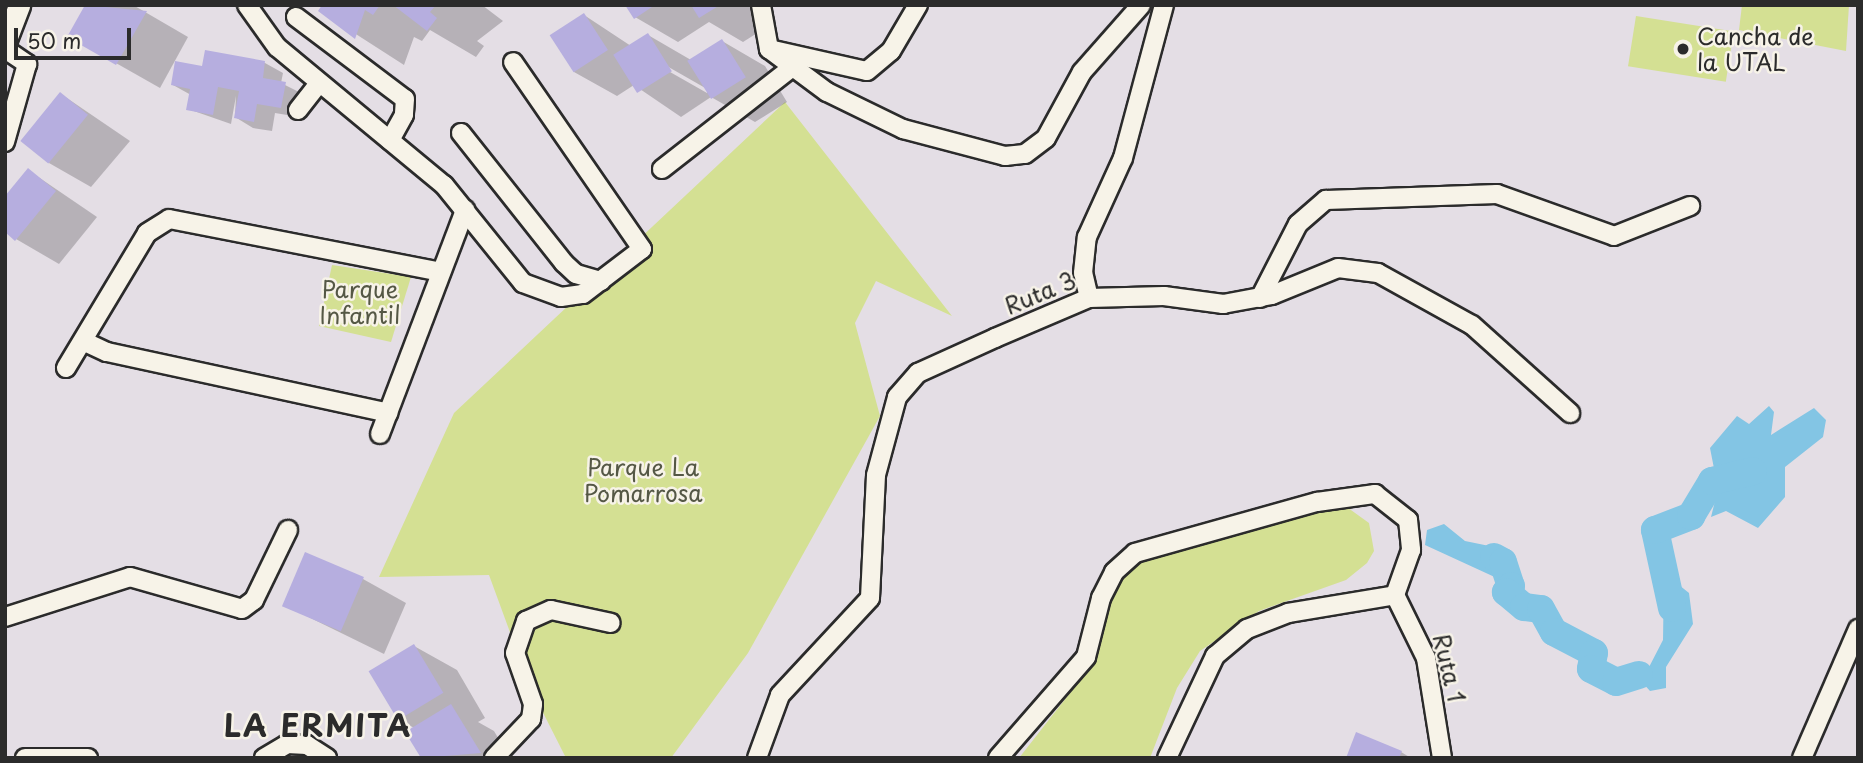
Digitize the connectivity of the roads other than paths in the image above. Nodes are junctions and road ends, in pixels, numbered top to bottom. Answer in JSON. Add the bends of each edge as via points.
{"nodes":[{"id":1,"x":19,"y":5,"type":"edge"},
{"id":2,"x":247,"y":5,"type":"edge"},
{"id":3,"x":761,"y":5,"type":"edge"},
{"id":4,"x":918,"y":5,"type":"edge"},
{"id":5,"x":1141,"y":5,"type":"edge"},
{"id":6,"x":1164,"y":5,"type":"edge"},
{"id":7,"x":296,"y":17,"type":"dead end"},
{"id":8,"x":5,"y":42,"type":"edge"},
{"id":9,"x":5,"y":49,"type":"edge"},
{"id":10,"x":769,"y":49,"type":"junction"},
{"id":11,"x":513,"y":62,"type":"dead end"},
{"id":12,"x":790,"y":69,"type":"junction"},
{"id":13,"x":319,"y":83,"type":"junction"},
{"id":14,"x":298,"y":110,"type":"dead end"},
{"id":15,"x":461,"y":133,"type":"dead end"},
{"id":16,"x":390,"y":139,"type":"junction"},
{"id":17,"x":5,"y":142,"type":"edge"},
{"id":18,"x":662,"y":169,"type":"dead end"},
{"id":19,"x":1690,"y":206,"type":"dead end"},
{"id":20,"x":465,"y":210,"type":"junction"},
{"id":21,"x":441,"y":272,"type":"junction"},
{"id":22,"x":601,"y":281,"type":"junction"},
{"id":23,"x":1089,"y":298,"type":"junction"},
{"id":24,"x":1260,"y":298,"type":"junction"},
{"id":25,"x":83,"y":341,"type":"junction"},
{"id":26,"x":66,"y":368,"type":"dead end"},
{"id":27,"x":388,"y":413,"type":"junction"},
{"id":28,"x":1570,"y":413,"type":"dead end"},
{"id":29,"x":380,"y":434,"type":"dead end"},
{"id":30,"x":288,"y":530,"type":"dead end"},
{"id":31,"x":1395,"y":595,"type":"junction"},
{"id":32,"x":5,"y":617,"type":"edge"},
{"id":33,"x":611,"y":623,"type":"dead end"},
{"id":34,"x":1858,"y":629,"type":"edge"},
{"id":35,"x":25,"y":758,"type":"edge"},
{"id":36,"x":88,"y":758,"type":"edge"},
{"id":37,"x":264,"y":758,"type":"edge"},
{"id":38,"x":327,"y":758,"type":"edge"},
{"id":39,"x":494,"y":758,"type":"edge"},
{"id":40,"x":757,"y":758,"type":"edge"},
{"id":41,"x":998,"y":758,"type":"edge"},
{"id":42,"x":1167,"y":758,"type":"edge"},
{"id":43,"x":1442,"y":758,"type":"edge"},
{"id":44,"x":1802,"y":758,"type":"edge"}],
"edges":[{"from":1,"to":8,"type":"street"},
{"from":2,"to":13,"type":"street","via":[[277,47]]},
{"from":3,"to":10,"type":"street"},
{"from":4,"to":10,"type":"street","via":[[891,51],[867,71]]},
{"from":5,"to":12,"type":"street","via":[[1082,72],[1046,138],[1025,154],[1005,156],[903,129]]},
{"from":6,"to":23,"type":"street","via":[[1118,171],[1087,237],[1083,273]]},
{"from":7,"to":16,"type":"street","via":[[405,99],[404,116]]},
{"from":9,"to":17,"type":"street","via":[[27,64]]},
{"from":10,"to":12,"type":"street"},
{"from":11,"to":22,"type":"street","via":[[642,249]]},
{"from":12,"to":18,"type":"street"},
{"from":13,"to":14,"type":"street"},
{"from":13,"to":16,"type":"street"},
{"from":15,"to":22,"type":"street","via":[[564,263],[576,274]]},
{"from":16,"to":20,"type":"street"},
{"from":19,"to":24,"type":"street","via":[[1614,236],[1497,194],[1326,200],[1298,224]]},
{"from":20,"to":21,"type":"street"},
{"from":20,"to":22,"type":"street","via":[[523,283],[561,297],[583,293]]},
{"from":21,"to":25,"type":"street","via":[[169,219],[147,233]]},
{"from":21,"to":27,"type":"street"},
{"from":23,"to":24,"type":"street","name":"Ruta 3","via":[[1164,296],[1223,304]]},
{"from":23,"to":40,"type":"street","name":"Ruta 3","via":[[943,359],[918,373],[897,397],[876,475],[870,598],[779,695]]},
{"from":24,"to":28,"type":"street","name":"Ruta 3","via":[[1338,268],[1378,273],[1472,325]]},
{"from":25,"to":26,"type":"street"},
{"from":25,"to":27,"type":"street","via":[[107,352]]},
{"from":27,"to":29,"type":"street"},
{"from":30,"to":32,"type":"street","via":[[254,600],[242,609],[130,577]]},
{"from":31,"to":41,"type":"street","via":[[1405,574],[1410,527],[1392,502],[1375,494],[1317,502],[1135,553],[1114,572],[1101,598],[1086,657]]},
{"from":31,"to":42,"type":"street","via":[[1288,613],[1247,629],[1215,656]]},
{"from":31,"to":43,"type":"street","name":"Ruta 1","via":[[1426,658]]},
{"from":33,"to":39,"type":"street","via":[[551,610],[526,621],[515,653],[533,704],[531,719]]},
{"from":34,"to":44,"type":"street"},
{"from":35,"to":36,"type":"street"},
{"from":37,"to":38,"type":"street","via":[[287,744],[307,745]]}]}
